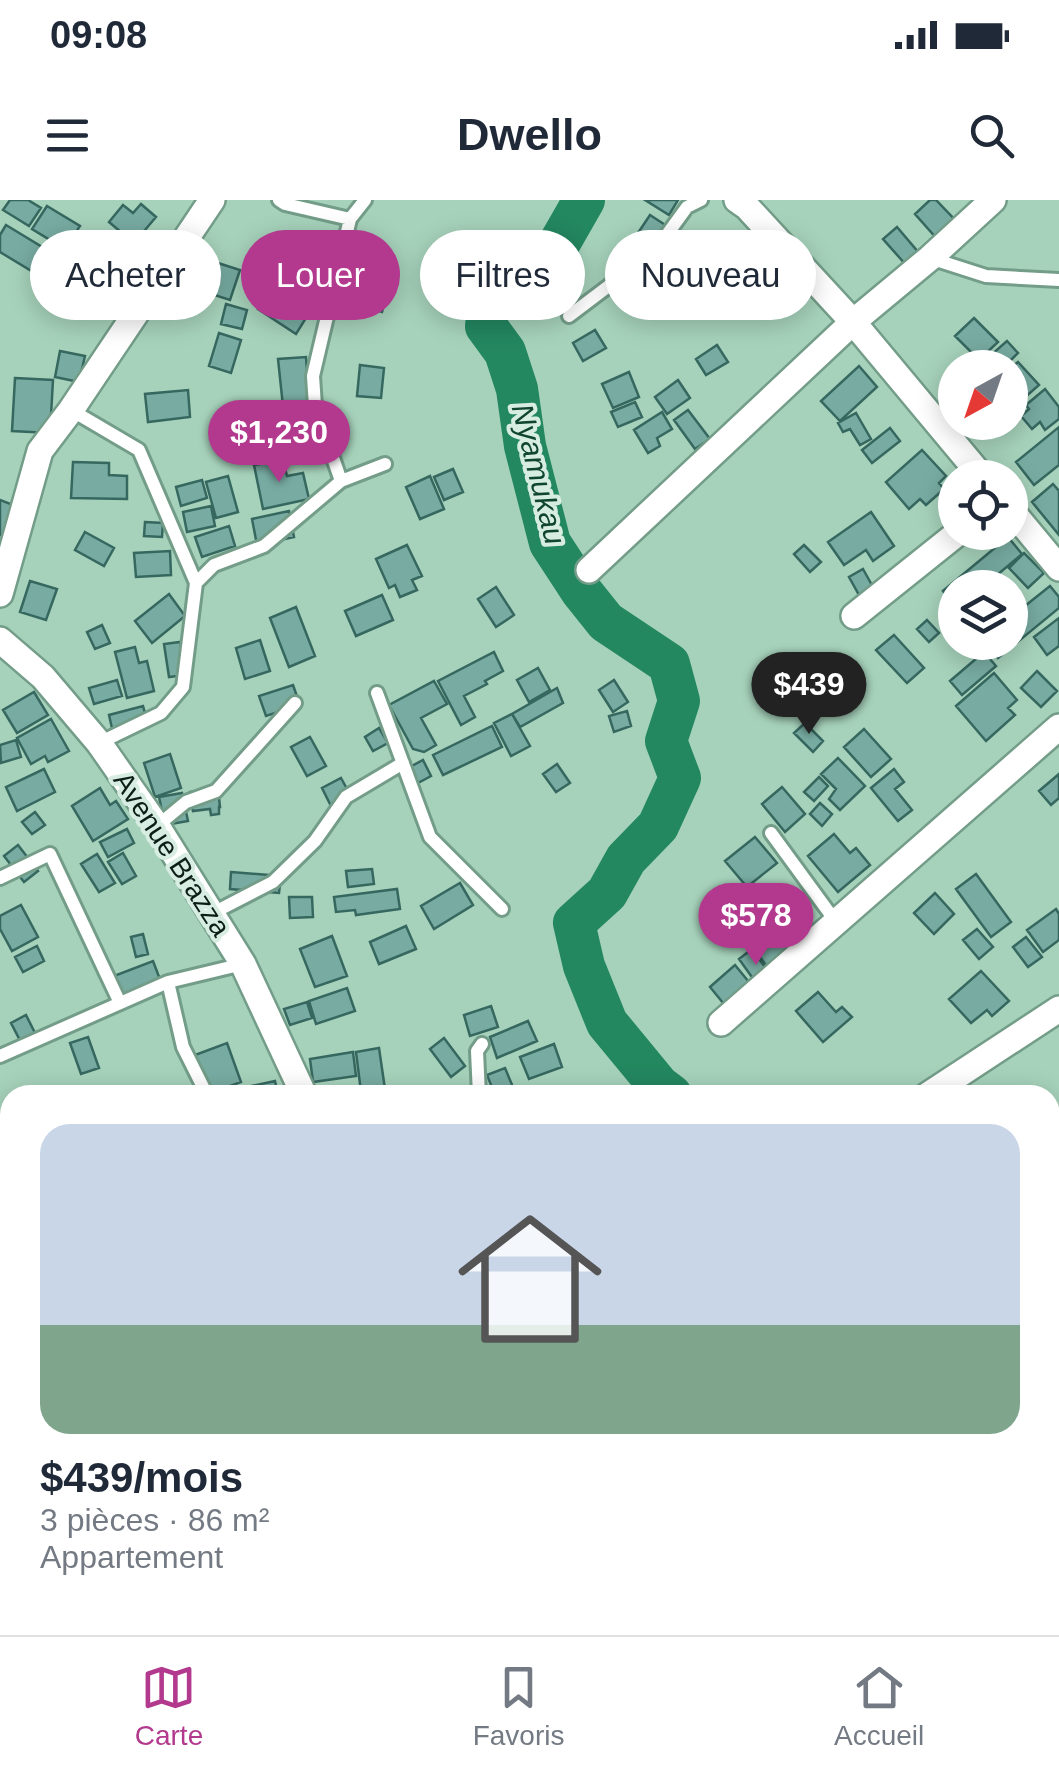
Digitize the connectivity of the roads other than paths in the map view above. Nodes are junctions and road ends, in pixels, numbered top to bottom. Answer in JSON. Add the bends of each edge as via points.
{"nodes":[{"id":1,"x":212,"y":200,"type":"edge"},
{"id":2,"x":278,"y":200,"type":"edge"},
{"id":3,"x":364,"y":200,"type":"edge"},
{"id":4,"x":701,"y":200,"type":"edge"},
{"id":5,"x":737,"y":200,"type":"edge"},
{"id":6,"x":993,"y":200,"type":"edge"},
{"id":7,"x":350,"y":219,"type":"junction"},
{"id":8,"x":930,"y":258,"type":"junction"},
{"id":9,"x":1059,"y":280,"type":"edge"},
{"id":10,"x":585,"y":304,"type":"edge"},
{"id":11,"x":853,"y":322,"type":"junction"},
{"id":12,"x":71,"y":410,"type":"junction"},
{"id":13,"x":968,"y":460,"type":"edge"},
{"id":14,"x":385,"y":464,"type":"dead end"},
{"id":15,"x":340,"y":481,"type":"junction"},
{"id":16,"x":1028,"y":531,"type":"edge"},
{"id":17,"x":938,"y":549,"type":"edge"},
{"id":18,"x":1059,"y":568,"type":"edge"},
{"id":19,"x":588,"y":570,"type":"dead end"},
{"id":20,"x":196,"y":583,"type":"junction"},
{"id":21,"x":0,"y":594,"type":"edge"},
{"id":22,"x":854,"y":616,"type":"dead end"},
{"id":23,"x":0,"y":640,"type":"edge"},
{"id":24,"x":377,"y":693,"type":"dead end"},
{"id":25,"x":295,"y":703,"type":"dead end"},
{"id":26,"x":1059,"y":727,"type":"edge"},
{"id":27,"x":99,"y":743,"type":"junction"},
{"id":28,"x":403,"y":763,"type":"junction"},
{"id":29,"x":156,"y":826,"type":"junction"},
{"id":30,"x":771,"y":833,"type":"dead end"},
{"id":31,"x":0,"y":878,"type":"edge"},
{"id":32,"x":502,"y":909,"type":"dead end"},
{"id":33,"x":211,"y":914,"type":"junction"},
{"id":34,"x":836,"y":922,"type":"junction"},
{"id":35,"x":243,"y":964,"type":"junction"},
{"id":36,"x":168,"y":982,"type":"junction"},
{"id":37,"x":120,"y":1003,"type":"junction"},
{"id":38,"x":1059,"y":1009,"type":"edge"},
{"id":39,"x":721,"y":1022,"type":"dead end"},
{"id":40,"x":482,"y":1044,"type":"dead end"},
{"id":41,"x":0,"y":1056,"type":"edge"},
{"id":42,"x":201,"y":1085,"type":"edge"},
{"id":43,"x":299,"y":1085,"type":"edge"},
{"id":44,"x":479,"y":1085,"type":"edge"},
{"id":45,"x":949,"y":1085,"type":"edge"}],
"edges":[{"from":1,"to":12,"type":"street"},
{"from":2,"to":7,"type":"lane"},
{"from":3,"to":7,"type":"lane"},
{"from":4,"to":10,"type":"lane","via":[[655,250]]},
{"from":5,"to":11,"type":"street"},
{"from":6,"to":8,"type":"street"},
{"from":7,"to":15,"type":"lane","via":[[313,376],[315,406]]},
{"from":8,"to":9,"type":"lane","via":[[986,276]]},
{"from":8,"to":11,"type":"street"},
{"from":11,"to":13,"type":"street"},
{"from":11,"to":19,"type":"street"},
{"from":12,"to":20,"type":"lane","via":[[139,450]]},
{"from":12,"to":21,"type":"street","via":[[40,451]]},
{"from":14,"to":15,"type":"lane"},
{"from":15,"to":20,"type":"lane","via":[[264,546],[214,565]]},
{"from":16,"to":18,"type":"street"},
{"from":17,"to":22,"type":"street"},
{"from":20,"to":27,"type":"lane","via":[[183,687],[160,712]]},
{"from":23,"to":27,"type":"street","name":"Avenue Brazza","via":[[43,676]]},
{"from":24,"to":28,"type":"lane"},
{"from":25,"to":29,"type":"lane","via":[[216,791],[186,802]]},
{"from":26,"to":34,"type":"street"},
{"from":27,"to":29,"type":"street","name":"Avenue Brazza"},
{"from":28,"to":32,"type":"lane","via":[[430,837]]},
{"from":28,"to":33,"type":"lane","via":[[346,797],[315,841],[273,882]]},
{"from":29,"to":33,"type":"street","name":"Avenue Brazza"},
{"from":30,"to":34,"type":"lane"},
{"from":31,"to":37,"type":"lane","via":[[50,854]]},
{"from":33,"to":35,"type":"street","name":"Avenue Brazza"},
{"from":34,"to":39,"type":"street"},
{"from":35,"to":36,"type":"lane"},
{"from":35,"to":43,"type":"street","name":"Avenue Brazza"},
{"from":36,"to":37,"type":"lane"},
{"from":36,"to":42,"type":"lane"},
{"from":37,"to":41,"type":"lane"},
{"from":38,"to":45,"type":"street"},
{"from":40,"to":44,"type":"lane"}]}
